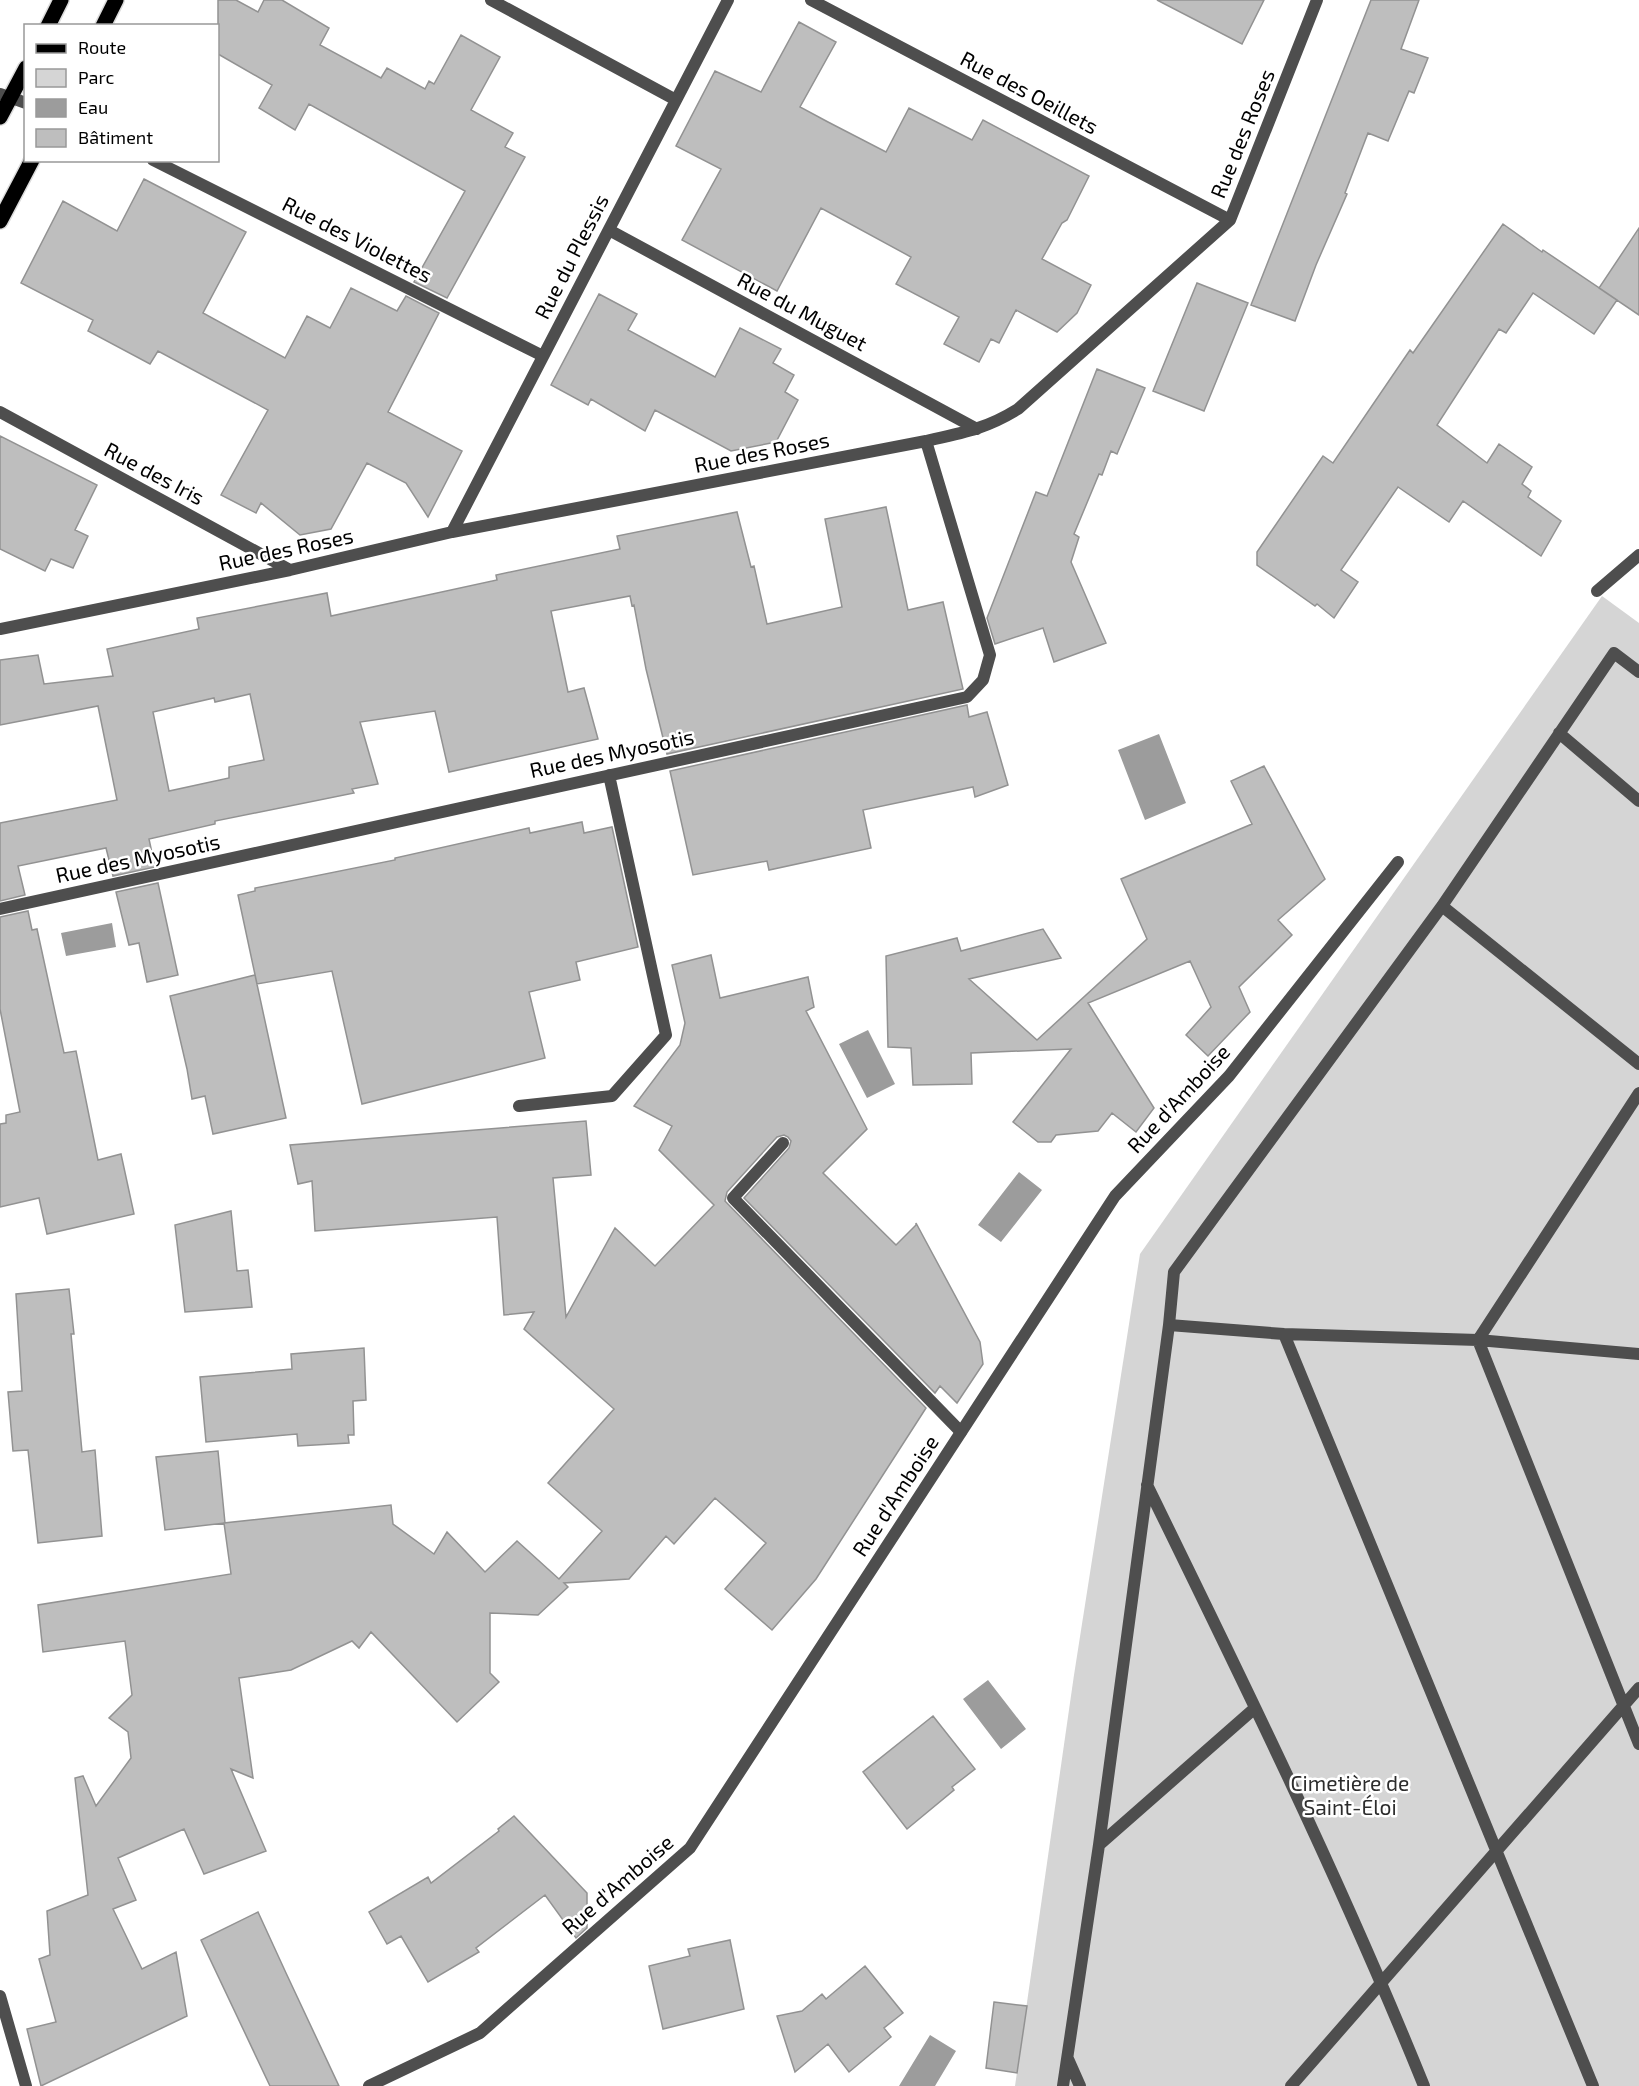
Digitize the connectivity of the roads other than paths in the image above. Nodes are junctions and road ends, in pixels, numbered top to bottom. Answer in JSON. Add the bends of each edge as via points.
{"nodes":[{"id":1,"x":61,"y":0,"type":"edge"},
{"id":2,"x":116,"y":0,"type":"edge"},
{"id":3,"x":491,"y":0,"type":"edge"},
{"id":4,"x":728,"y":0,"type":"edge"},
{"id":5,"x":811,"y":0,"type":"edge"},
{"id":6,"x":1317,"y":0,"type":"edge"},
{"id":7,"x":49,"y":24,"type":"edge"},
{"id":8,"x":104,"y":24,"type":"edge"},
{"id":9,"x":24,"y":71,"type":"edge"},
{"id":10,"x":5,"y":96,"type":"edge"},
{"id":11,"x":676,"y":100,"type":"junction"},
{"id":12,"x":24,"y":102,"type":"edge"},
{"id":13,"x":0,"y":117,"type":"edge"},
{"id":14,"x":31,"y":162,"type":"edge"},
{"id":15,"x":157,"y":162,"type":"edge"},
{"id":16,"x":1230,"y":220,"type":"junction"},
{"id":17,"x":0,"y":221,"type":"edge"},
{"id":18,"x":609,"y":230,"type":"junction"},
{"id":19,"x":543,"y":356,"type":"junction"},
{"id":20,"x":0,"y":412,"type":"edge"},
{"id":21,"x":977,"y":429,"type":"junction"},
{"id":22,"x":926,"y":441,"type":"junction"},
{"id":23,"x":452,"y":532,"type":"junction"},
{"id":24,"x":1639,"y":555,"type":"edge"},
{"id":25,"x":290,"y":570,"type":"junction"},
{"id":26,"x":1597,"y":591,"type":"dead end"},
{"id":27,"x":0,"y":629,"type":"edge"},
{"id":28,"x":1639,"y":672,"type":"edge"},
{"id":29,"x":1559,"y":733,"type":"junction"},
{"id":30,"x":609,"y":775,"type":"junction"},
{"id":31,"x":1639,"y":801,"type":"edge"},
{"id":32,"x":1398,"y":862,"type":"dead end"},
{"id":33,"x":1442,"y":906,"type":"junction"},
{"id":34,"x":0,"y":909,"type":"edge"},
{"id":35,"x":1639,"y":1064,"type":"edge"},
{"id":36,"x":1639,"y":1093,"type":"edge"},
{"id":37,"x":519,"y":1106,"type":"dead end"},
{"id":38,"x":783,"y":1143,"type":"dead end"},
{"id":39,"x":1169,"y":1325,"type":"junction"},
{"id":40,"x":1284,"y":1334,"type":"junction"},
{"id":41,"x":1478,"y":1340,"type":"junction"},
{"id":42,"x":1639,"y":1353,"type":"edge"},
{"id":43,"x":961,"y":1432,"type":"junction"},
{"id":44,"x":1146,"y":1484,"type":"junction"},
{"id":45,"x":1639,"y":1688,"type":"edge"},
{"id":46,"x":1623,"y":1707,"type":"junction"},
{"id":47,"x":1255,"y":1708,"type":"junction"},
{"id":48,"x":1639,"y":1744,"type":"edge"},
{"id":49,"x":1098,"y":1845,"type":"junction"},
{"id":50,"x":1496,"y":1852,"type":"junction"},
{"id":51,"x":1382,"y":1982,"type":"junction"},
{"id":52,"x":0,"y":1996,"type":"edge"},
{"id":53,"x":1067,"y":2058,"type":"junction"},
{"id":54,"x":26,"y":2086,"type":"edge"},
{"id":55,"x":369,"y":2086,"type":"edge"},
{"id":56,"x":1063,"y":2086,"type":"edge"},
{"id":57,"x":1080,"y":2086,"type":"edge"},
{"id":58,"x":1291,"y":2086,"type":"edge"},
{"id":59,"x":1424,"y":2086,"type":"edge"},
{"id":60,"x":1593,"y":2086,"type":"edge"}],
"edges":[{"from":1,"to":7,"type":"main road"},
{"from":2,"to":8,"type":"main road"},
{"from":3,"to":11,"type":"street"},
{"from":4,"to":11,"type":"street","name":"Rue du Plessis"},
{"from":5,"to":16,"type":"street","name":"Rue des Oeillets"},
{"from":6,"to":16,"type":"street","name":"Rue des Roses"},
{"from":9,"to":10,"type":"main road"},
{"from":10,"to":12,"type":"street"},
{"from":10,"to":13,"type":"main road"},
{"from":11,"to":18,"type":"street","name":"Rue du Plessis"},
{"from":14,"to":17,"type":"main road"},
{"from":15,"to":19,"type":"street","name":"Rue des Violettes"},
{"from":16,"to":21,"type":"street","name":"Rue des Roses","via":[[1018,409]]},
{"from":18,"to":19,"type":"street","name":"Rue du Plessis"},
{"from":18,"to":21,"type":"street","name":"Rue du Muguet"},
{"from":19,"to":23,"type":"street","name":"Rue du Plessis"},
{"from":20,"to":25,"type":"street","name":"Rue des Iris"},
{"from":21,"to":22,"type":"street","name":"Rue des Roses"},
{"from":22,"to":23,"type":"street","name":"Rue des Roses"},
{"from":22,"to":30,"type":"street","name":"Rue des Myosotis","via":[[990,655],[983,681],[967,697]]},
{"from":23,"to":25,"type":"street","name":"Rue des Roses"},
{"from":24,"to":26,"type":"street"},
{"from":25,"to":27,"type":"street","name":"Rue des Roses"},
{"from":28,"to":29,"type":"street","via":[[1614,653]]},
{"from":29,"to":31,"type":"street"},
{"from":29,"to":33,"type":"street"},
{"from":30,"to":34,"type":"street","name":"Rue des Myosotis"},
{"from":30,"to":37,"type":"street","via":[[666,1035],[612,1096]]},
{"from":32,"to":43,"type":"street","name":"Rue d'Amboise","via":[[1229,1076],[1114,1196]]},
{"from":33,"to":35,"type":"street"},
{"from":33,"to":39,"type":"street","via":[[1174,1272]]},
{"from":36,"to":41,"type":"street"},
{"from":38,"to":43,"type":"street","via":[[733,1198]]},
{"from":39,"to":40,"type":"street"},
{"from":39,"to":44,"type":"street"},
{"from":40,"to":41,"type":"street"},
{"from":40,"to":50,"type":"street"},
{"from":41,"to":42,"type":"street"},
{"from":41,"to":46,"type":"street"},
{"from":43,"to":55,"type":"street","name":"Rue d'Amboise","via":[[690,1848],[480,2033]]},
{"from":44,"to":47,"type":"street"},
{"from":44,"to":49,"type":"street"},
{"from":45,"to":46,"type":"street"},
{"from":46,"to":48,"type":"street"},
{"from":46,"to":50,"type":"street"},
{"from":47,"to":49,"type":"street"},
{"from":47,"to":51,"type":"street"},
{"from":49,"to":53,"type":"street"},
{"from":50,"to":51,"type":"street"},
{"from":50,"to":60,"type":"street"},
{"from":51,"to":58,"type":"street"},
{"from":51,"to":59,"type":"street"},
{"from":52,"to":54,"type":"street"},
{"from":53,"to":56,"type":"street"},
{"from":53,"to":57,"type":"street"}]}
